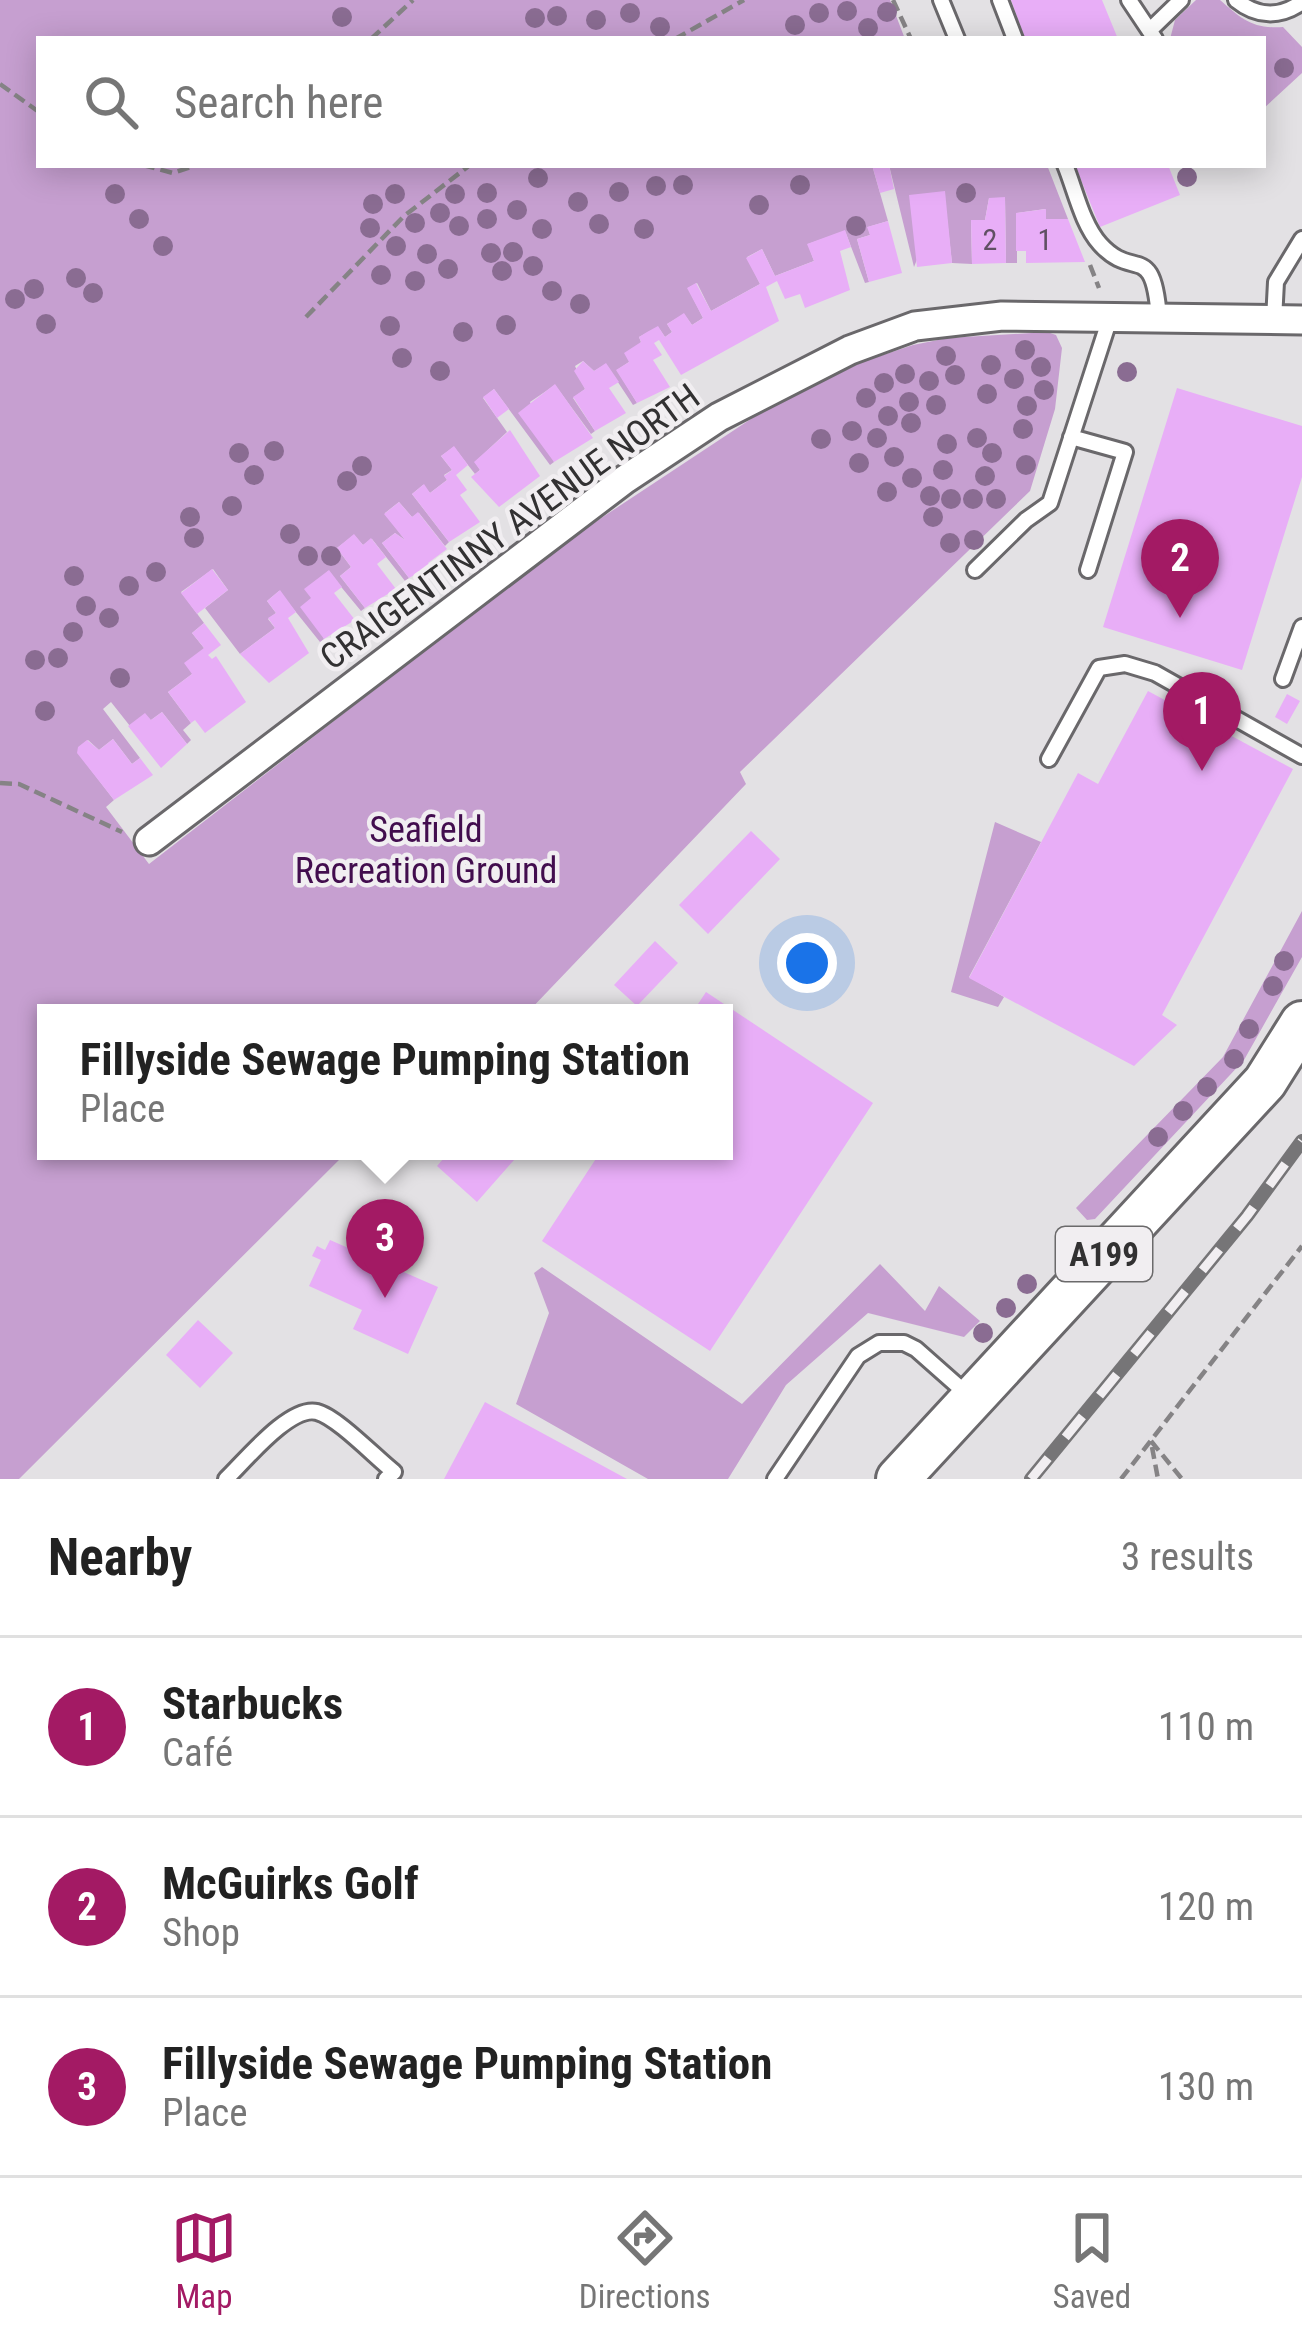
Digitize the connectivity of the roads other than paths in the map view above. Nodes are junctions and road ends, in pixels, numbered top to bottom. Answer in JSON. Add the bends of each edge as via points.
{"nodes":[{"id":1,"x":941,"y":0,"type":"edge"},
{"id":2,"x":1000,"y":0,"type":"edge"},
{"id":3,"x":1129,"y":0,"type":"edge"},
{"id":4,"x":1180,"y":0,"type":"edge"},
{"id":5,"x":1236,"y":0,"type":"edge"},
{"id":6,"x":1302,"y":2,"type":"edge"},
{"id":7,"x":1153,"y":34,"type":"edge"},
{"id":8,"x":956,"y":36,"type":"edge"},
{"id":9,"x":1014,"y":36,"type":"edge"},
{"id":10,"x":1066,"y":168,"type":"edge"},
{"id":11,"x":1302,"y":239,"type":"edge"},
{"id":12,"x":1110,"y":318,"type":"junction"},
{"id":13,"x":1159,"y":318,"type":"junction"},
{"id":14,"x":1288,"y":320,"type":"edge"},
{"id":15,"x":1071,"y":437,"type":"junction"},
{"id":16,"x":975,"y":570,"type":"dead end"},
{"id":17,"x":1088,"y":570,"type":"dead end"},
{"id":18,"x":1302,"y":627,"type":"edge"},
{"id":19,"x":1283,"y":679,"type":"dead end"},
{"id":20,"x":1302,"y":756,"type":"edge"},
{"id":21,"x":1049,"y":759,"type":"dead end"},
{"id":22,"x":149,"y":842,"type":"road end"},
{"id":23,"x":1302,"y":1023,"type":"edge"},
{"id":24,"x":972,"y":1398,"type":"junction"},
{"id":25,"x":226,"y":1479,"type":"edge"},
{"id":26,"x":386,"y":1479,"type":"edge"},
{"id":27,"x":776,"y":1479,"type":"edge"},
{"id":28,"x":898,"y":1479,"type":"edge"}],
"edges":[{"from":1,"to":8,"type":"lane"},
{"from":2,"to":9,"type":"lane"},
{"from":3,"to":7,"type":"lane"},
{"from":4,"to":7,"type":"lane"},
{"from":5,"to":6,"type":"lane","via":[[1270,14]]},
{"from":10,"to":13,"type":"lane","via":[[1099,244],[1156,282]]},
{"from":11,"to":14,"type":"lane","via":[[1276,282]]},
{"from":12,"to":13,"type":"street","name":"CRAIGENTINNY AVENUE NORTH"},
{"from":12,"to":15,"type":"lane"},
{"from":12,"to":22,"type":"street","name":"CRAIGENTINNY AVENUE NORTH","via":[[1002,316],[915,326],[719,417],[624,480]]},
{"from":13,"to":14,"type":"street","name":"CRAIGENTINNY AVENUE NORTH"},
{"from":15,"to":16,"type":"lane","via":[[1050,502]]},
{"from":15,"to":17,"type":"lane","via":[[1124,452]]},
{"from":18,"to":19,"type":"lane"},
{"from":20,"to":21,"type":"lane","via":[[1125,664],[1099,668]]},
{"from":23,"to":24,"type":"main road","number":"A199","via":[[1265,1082]]},
{"from":24,"to":27,"type":"lane","via":[[916,1349],[879,1343],[858,1356]]},
{"from":24,"to":28,"type":"main road","number":"A199"},
{"from":25,"to":26,"type":"lane","via":[[289,1419],[321,1412],[394,1472]]}]}
